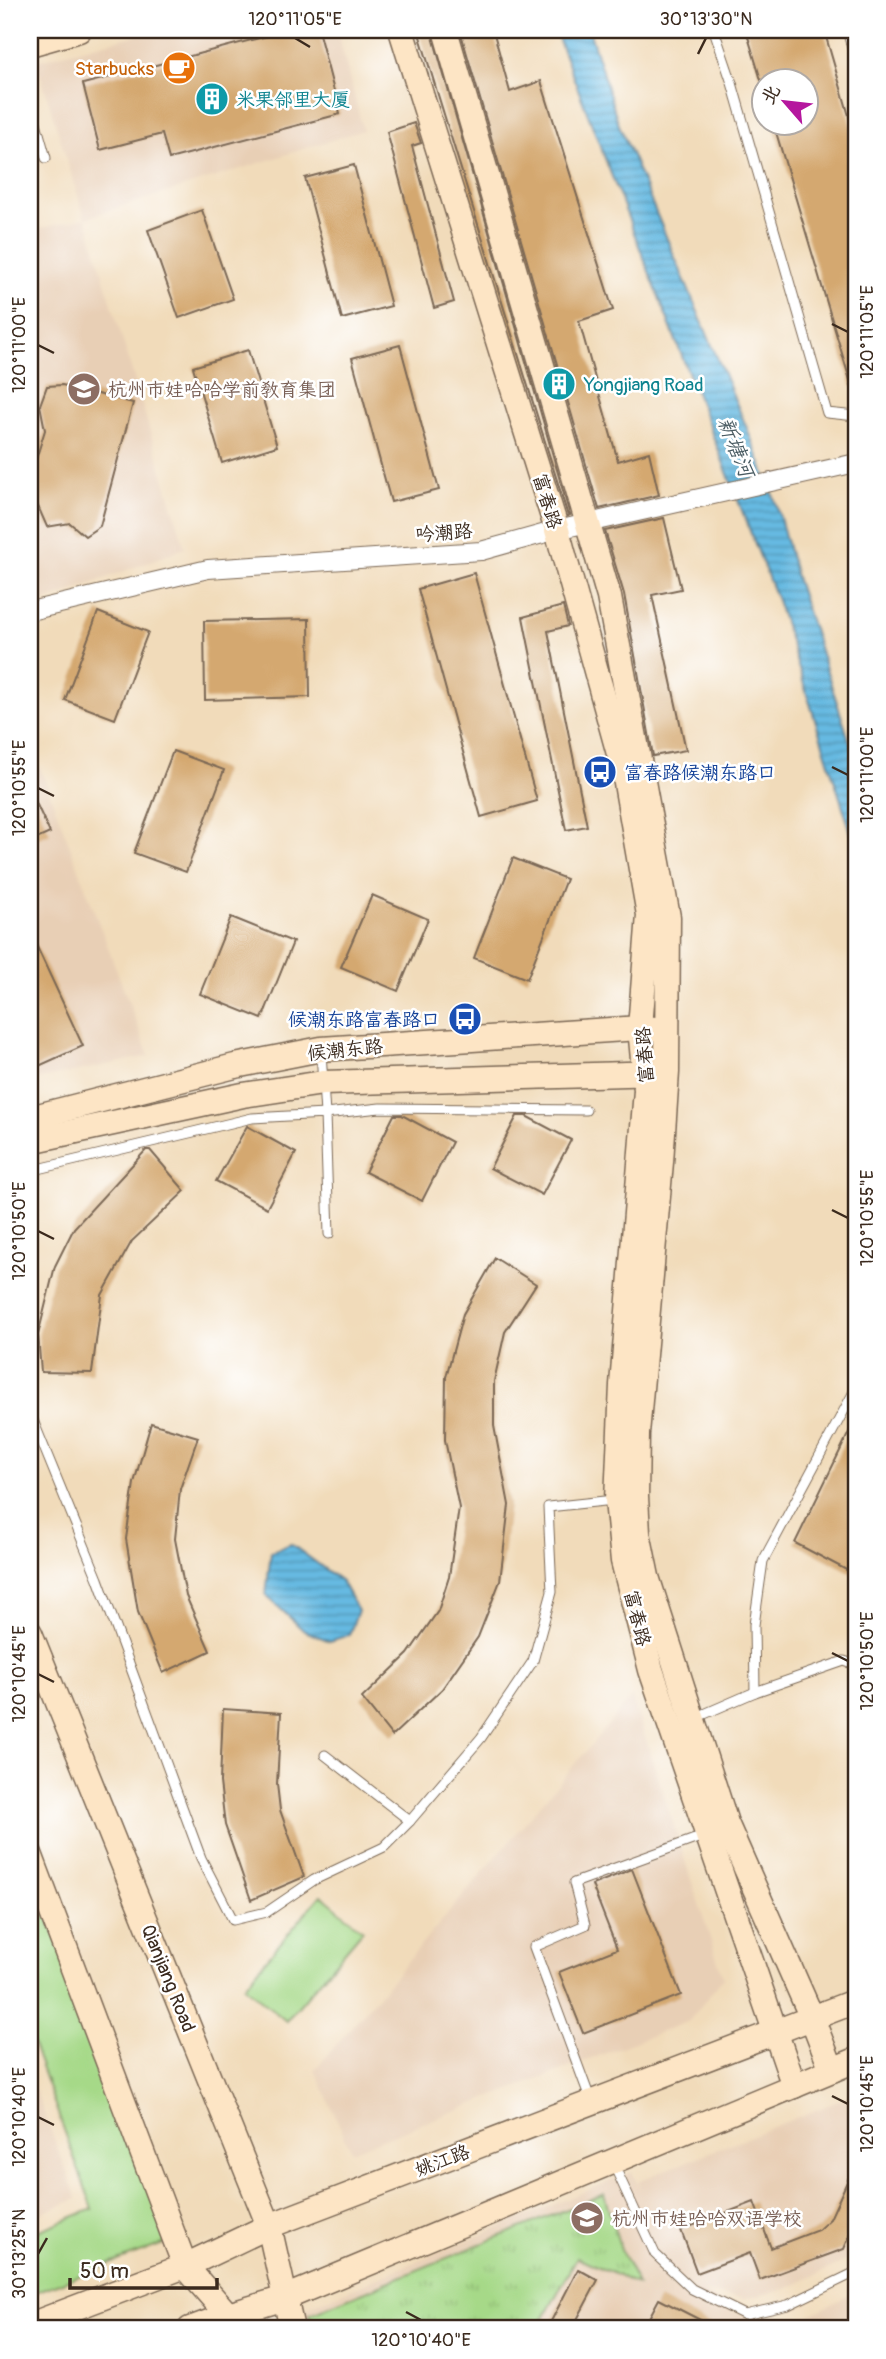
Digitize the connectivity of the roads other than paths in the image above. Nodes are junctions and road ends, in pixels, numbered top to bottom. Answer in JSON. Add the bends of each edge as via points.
{"nodes":[{"id":1,"x":79,"y":30,"type":"edge"},
{"id":2,"x":401,"y":30,"type":"edge"},
{"id":3,"x":444,"y":30,"type":"edge"},
{"id":4,"x":714,"y":30,"type":"edge"},
{"id":5,"x":847,"y":30,"type":"edge"},
{"id":6,"x":30,"y":44,"type":"edge"},
{"id":7,"x":856,"y":62,"type":"edge"},
{"id":8,"x":30,"y":102,"type":"edge"},
{"id":9,"x":46,"y":158,"type":"dead end"},
{"id":10,"x":856,"y":416,"type":"edge"},
{"id":11,"x":856,"y":463,"type":"edge"},
{"id":12,"x":587,"y":523,"type":"junction"},
{"id":13,"x":557,"y":530,"type":"junction"},
{"id":14,"x":30,"y":611,"type":"edge"},
{"id":15,"x":640,"y":1028,"type":"junction"},
{"id":16,"x":667,"y":1030,"type":"junction"},
{"id":17,"x":321,"y":1049,"type":"junction"},
{"id":18,"x":656,"y":1073,"type":"junction"},
{"id":19,"x":323,"y":1083,"type":"junction"},
{"id":20,"x":586,"y":1110,"type":"dead end"},
{"id":21,"x":325,"y":1114,"type":"junction"},
{"id":22,"x":30,"y":1118,"type":"edge"},
{"id":23,"x":30,"y":1141,"type":"edge"},
{"id":24,"x":30,"y":1171,"type":"edge"},
{"id":25,"x":329,"y":1234,"type":"dead end"},
{"id":26,"x":856,"y":1388,"type":"edge"},
{"id":27,"x":30,"y":1413,"type":"edge"},
{"id":28,"x":617,"y":1500,"type":"junction"},
{"id":29,"x":30,"y":1633,"type":"edge"},
{"id":30,"x":856,"y":1665,"type":"edge"},
{"id":31,"x":755,"y":1692,"type":"junction"},
{"id":32,"x":681,"y":1724,"type":"junction"},
{"id":33,"x":325,"y":1755,"type":"dead end"},
{"id":34,"x":410,"y":1821,"type":"junction"},
{"id":35,"x":708,"y":1835,"type":"junction"},
{"id":36,"x":30,"y":1854,"type":"edge"},
{"id":37,"x":856,"y":2001,"type":"edge"},
{"id":38,"x":812,"y":2018,"type":"junction"},
{"id":39,"x":775,"y":2032,"type":"junction"},
{"id":40,"x":856,"y":2060,"type":"edge"},
{"id":41,"x":832,"y":2070,"type":"junction"},
{"id":42,"x":794,"y":2086,"type":"junction"},
{"id":43,"x":591,"y":2103,"type":"junction"},
{"id":44,"x":612,"y":2161,"type":"junction"},
{"id":45,"x":269,"y":2226,"type":"junction"},
{"id":46,"x":185,"y":2266,"type":"junction"},
{"id":47,"x":856,"y":2272,"type":"edge"},
{"id":48,"x":285,"y":2298,"type":"junction"},
{"id":49,"x":230,"y":2322,"type":"edge"},
{"id":50,"x":30,"y":2325,"type":"edge"},
{"id":51,"x":190,"y":2329,"type":"edge"},
{"id":52,"x":292,"y":2329,"type":"edge"}],
"edges":[{"from":1,"to":6,"type":"street"},
{"from":2,"to":13,"type":"street","name":"富春路"},
{"from":3,"to":12,"type":"street","name":"富春路"},
{"from":4,"to":10,"type":"lane","via":[[827,413]]},
{"from":5,"to":7,"type":"lane"},
{"from":8,"to":9,"type":"lane"},
{"from":11,"to":12,"type":"street","name":"吟潮路"},
{"from":12,"to":13,"type":"street","name":"吟潮路"},
{"from":12,"to":16,"type":"street","name":"富春路","via":[[609,597],[668,917]]},
{"from":13,"to":14,"type":"street","name":"吟潮路","via":[[481,551],[208,569]]},
{"from":13,"to":15,"type":"street","name":"富春路","via":[[624,772],[649,915]]},
{"from":15,"to":16,"type":"street","name":"候潮东路"},
{"from":15,"to":17,"type":"street","name":"候潮东路"},
{"from":15,"to":18,"type":"street","name":"富春路"},
{"from":16,"to":18,"type":"street","name":"富春路"},
{"from":17,"to":19,"type":"lane"},
{"from":17,"to":22,"type":"street","name":"候潮东路"},
{"from":18,"to":19,"type":"street","name":"候潮东路"},
{"from":18,"to":28,"type":"street","name":"富春路","via":[[646,1090]]},
{"from":18,"to":32,"type":"street","name":"富春路","via":[[661,1162],[637,1434],[636,1497],[638,1533]]},
{"from":19,"to":21,"type":"lane"},
{"from":19,"to":23,"type":"street","name":"候潮东路","via":[[243,1095]]},
{"from":20,"to":21,"type":"lane","via":[[380,1108]]},
{"from":21,"to":24,"type":"lane","via":[[252,1118]]},
{"from":21,"to":25,"type":"lane"},
{"from":26,"to":31,"type":"lane","via":[[763,1561],[754,1625]]},
{"from":27,"to":34,"type":"lane","via":[[98,1579],[201,1858],[233,1920],[267,1912],[314,1880],[384,1847]]},
{"from":28,"to":32,"type":"street","name":"富春路","via":[[623,1561],[651,1670]]},
{"from":28,"to":34,"type":"lane","via":[[548,1507],[552,1592],[534,1661],[481,1738]]},
{"from":29,"to":45,"type":"street","name":"Qianjiang Road"},
{"from":30,"to":31,"type":"lane","via":[[844,1661]]},
{"from":31,"to":32,"type":"lane"},
{"from":32,"to":35,"type":"street","name":"富春路"},
{"from":32,"to":38,"type":"street","name":"富春路"},
{"from":33,"to":34,"type":"lane"},
{"from":35,"to":39,"type":"street","name":"富春路"},
{"from":35,"to":43,"type":"lane","via":[[575,1883],[585,1925],[534,1947]]},
{"from":36,"to":46,"type":"street"},
{"from":37,"to":38,"type":"street","name":"姚江路"},
{"from":38,"to":39,"type":"street","name":"姚江路"},
{"from":38,"to":41,"type":"street","name":"富春路"},
{"from":39,"to":42,"type":"street","name":"富春路"},
{"from":39,"to":43,"type":"street","name":"姚江路"},
{"from":40,"to":41,"type":"street"},
{"from":41,"to":42,"type":"street"},
{"from":42,"to":44,"type":"street"},
{"from":43,"to":45,"type":"street","name":"姚江路"},
{"from":44,"to":47,"type":"lane","via":[[655,2254],[692,2289],[745,2315],[788,2305]]},
{"from":44,"to":48,"type":"street"},
{"from":45,"to":46,"type":"street","name":"姚江路"},
{"from":45,"to":48,"type":"street","name":"Qianjiang Road"},
{"from":46,"to":49,"type":"street"},
{"from":46,"to":50,"type":"street","name":"姚江路"},
{"from":48,"to":49,"type":"street"},
{"from":48,"to":52,"type":"street","name":"Qianjiang Road"},
{"from":49,"to":51,"type":"street"}]}
